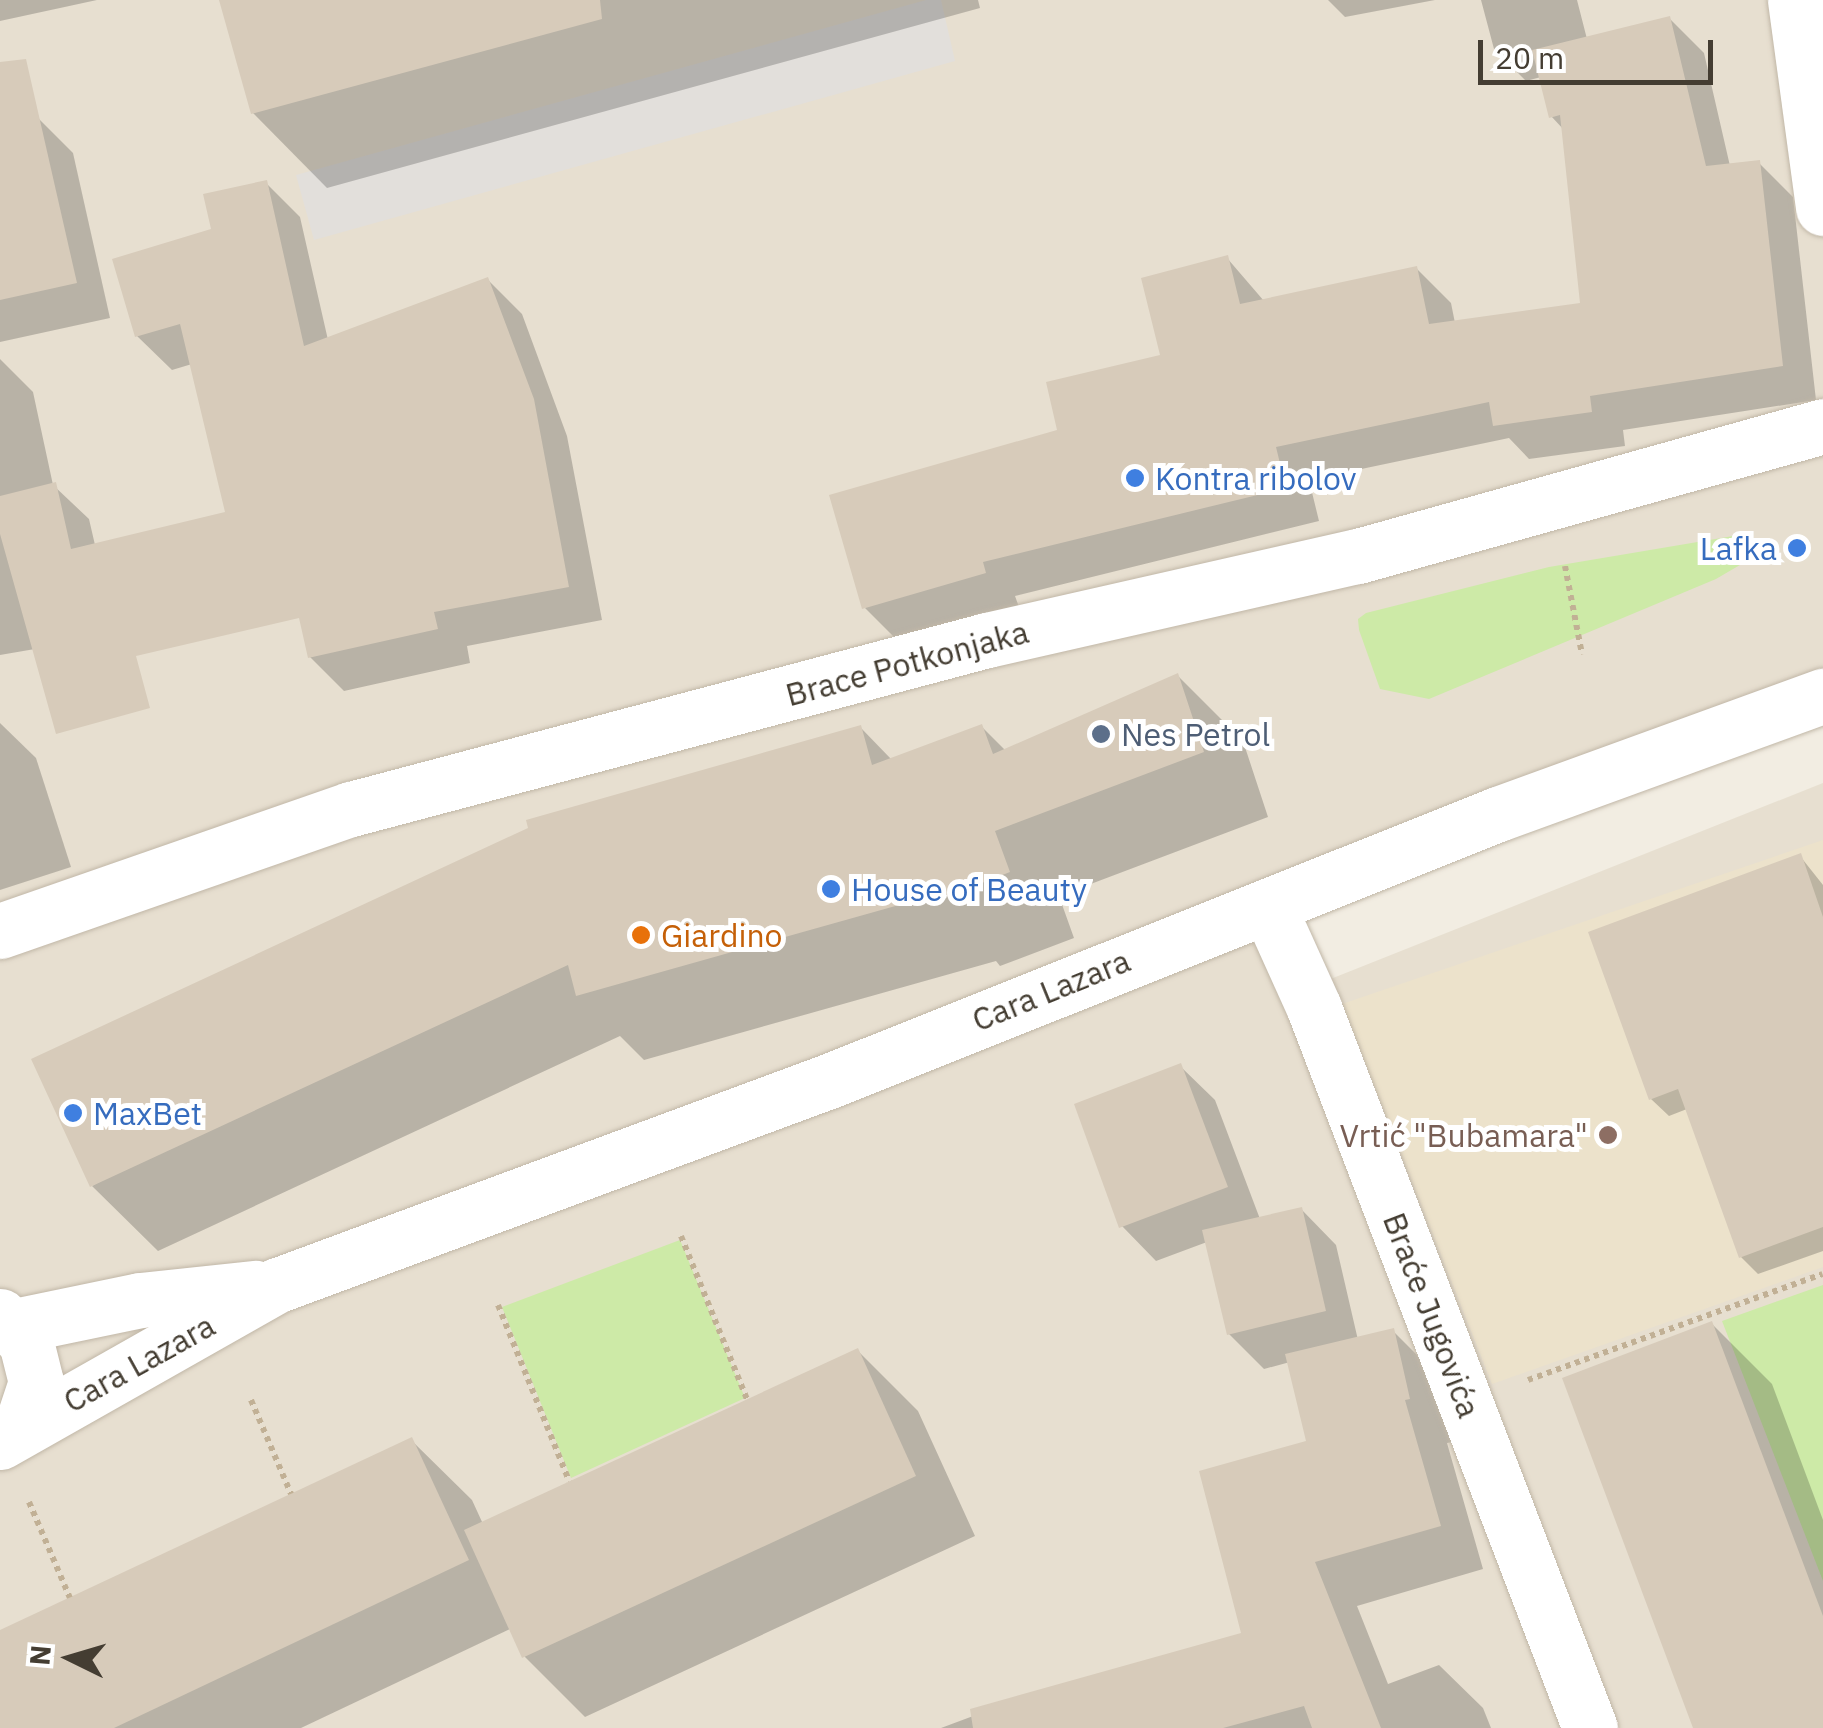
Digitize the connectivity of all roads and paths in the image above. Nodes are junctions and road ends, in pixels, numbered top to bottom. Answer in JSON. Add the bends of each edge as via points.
{"nodes":[{"id":1,"x":1794,"y":0,"type":"edge"},
{"id":2,"x":1823,"y":208,"type":"edge"},
{"id":3,"x":1823,"y":426,"type":"edge"},
{"id":4,"x":1554,"y":504,"type":"junction"},
{"id":5,"x":1582,"y":654,"type":"dead end"},
{"id":6,"x":1823,"y":696,"type":"edge"},
{"id":7,"x":1268,"y":906,"type":"junction"},
{"id":8,"x":0,"y":932,"type":"edge"},
{"id":9,"x":682,"y":1236,"type":"dead end"},
{"id":10,"x":1823,"y":1274,"type":"edge"},
{"id":11,"x":278,"y":1285,"type":"junction"},
{"id":12,"x":498,"y":1305,"type":"dead end"},
{"id":13,"x":7,"y":1321,"type":"edge"},
{"id":14,"x":747,"y":1399,"type":"dead end"},
{"id":15,"x":251,"y":1400,"type":"dead end"},
{"id":16,"x":1465,"y":1402,"type":"junction"},
{"id":17,"x":8,"y":1457,"type":"edge"},
{"id":18,"x":570,"y":1481,"type":"dead end"},
{"id":19,"x":291,"y":1494,"type":"dead end"},
{"id":20,"x":70,"y":1598,"type":"dead end"},
{"id":21,"x":1590,"y":1728,"type":"edge"}],
"edges":[{"from":1,"to":2,"type":"street"},
{"from":3,"to":4,"type":"street","name":"Brace Potkonjaka"},
{"from":4,"to":5,"type":"path"},
{"from":4,"to":8,"type":"street","name":"Brace Potkonjaka","via":[[987,640],[351,809]]},
{"from":6,"to":7,"type":"street","name":"Cara Lazara"},
{"from":7,"to":11,"type":"street","name":"Cara Lazara","via":[[829,1081]]},
{"from":7,"to":16,"type":"street","name":"Braće Jugovića","via":[[1314,1008]]},
{"from":9,"to":14,"type":"path"},
{"from":10,"to":16,"type":"path"},
{"from":11,"to":13,"type":"street","name":"Cara Lazara"},
{"from":11,"to":17,"type":"street","name":"Cara Lazara"},
{"from":12,"to":18,"type":"path"},
{"from":13,"to":17,"type":"street","name":"Cara Lazara","via":[[34,1362],[36,1382]]},
{"from":15,"to":19,"type":"path"},
{"from":16,"to":21,"type":"street","name":"Braće Jugovića"},
{"from":17,"to":20,"type":"path"}]}
